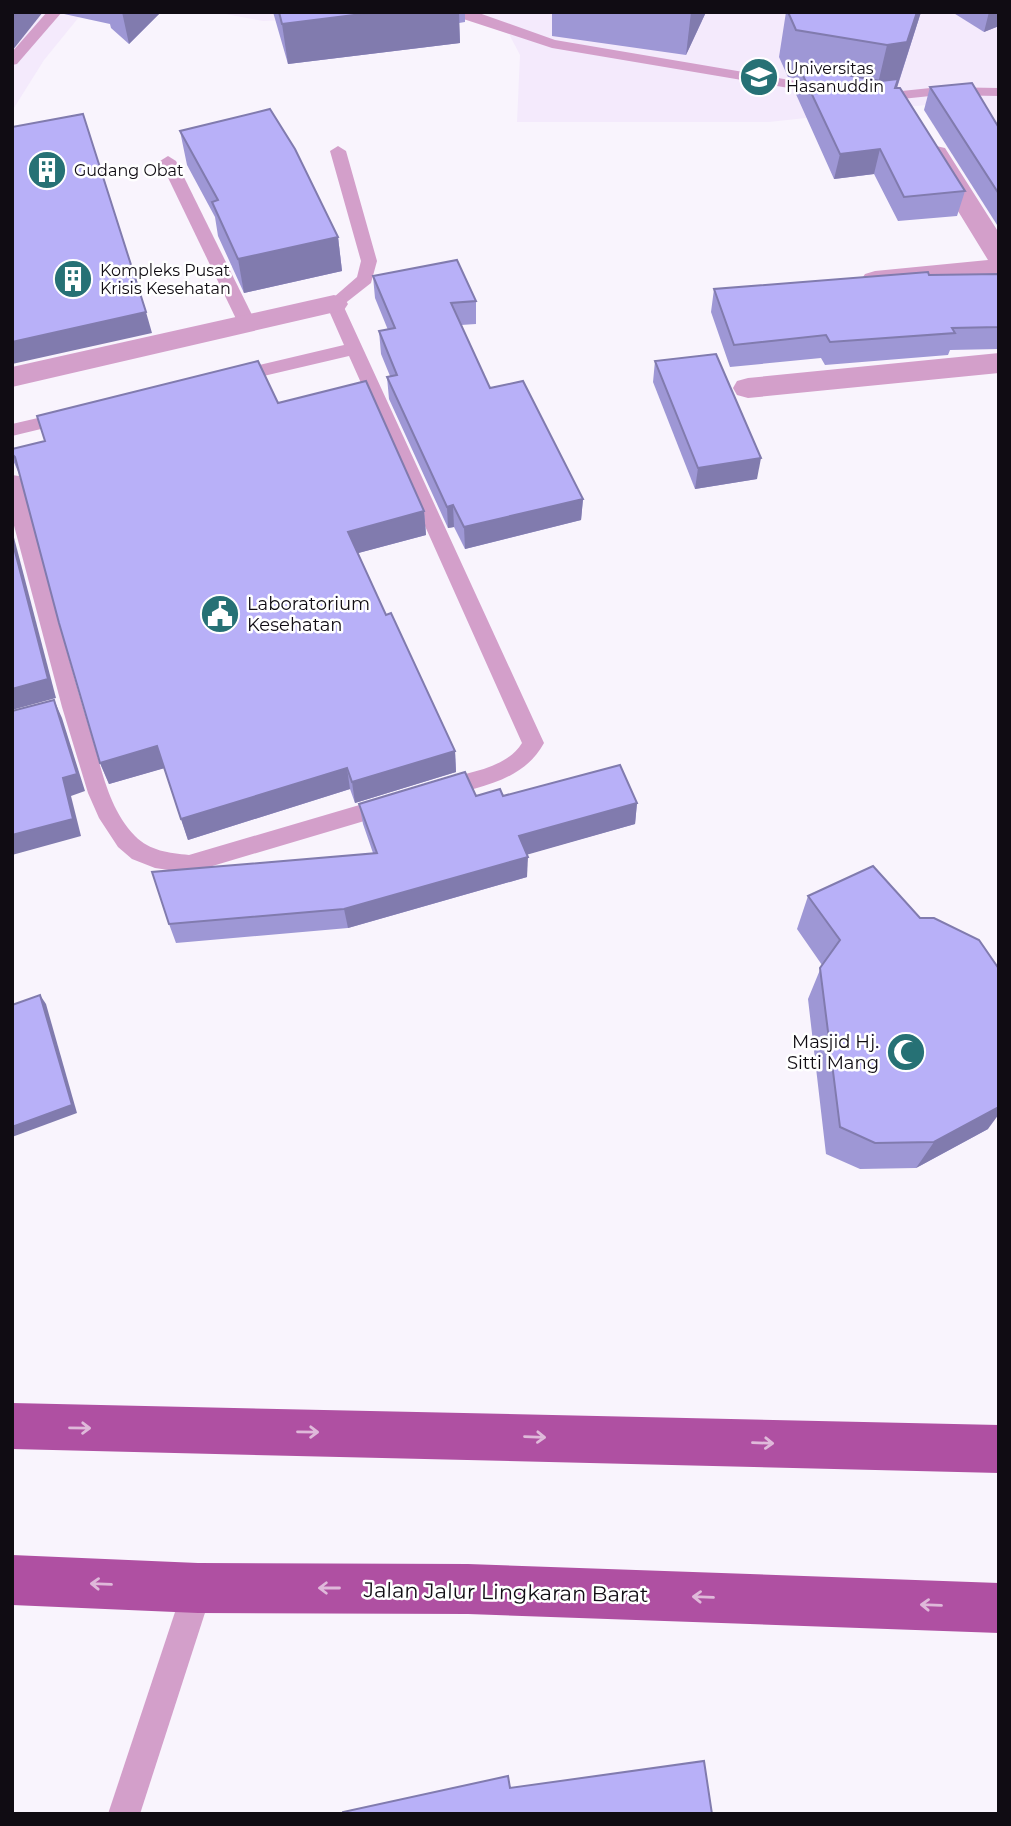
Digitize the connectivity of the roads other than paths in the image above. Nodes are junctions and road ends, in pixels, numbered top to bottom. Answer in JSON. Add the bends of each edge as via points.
{"nodes":[{"id":1,"x":55,"y":12,"type":"edge"},
{"id":2,"x":449,"y":12,"type":"edge"},
{"id":3,"x":12,"y":61,"type":"edge"},
{"id":4,"x":836,"y":92,"type":"edge"},
{"id":5,"x":999,"y":92,"type":"edge"},
{"id":6,"x":863,"y":96,"type":"edge"},
{"id":7,"x":916,"y":122,"type":"edge"},
{"id":8,"x":338,"y":150,"type":"dead end"},
{"id":9,"x":168,"y":161,"type":"dead end"},
{"id":10,"x":999,"y":256,"type":"edge"},
{"id":11,"x":999,"y":268,"type":"edge"},
{"id":12,"x":847,"y":283,"type":"edge"},
{"id":13,"x":334,"y":304,"type":"junction"},
{"id":14,"x":248,"y":325,"type":"junction"},
{"id":15,"x":354,"y":349,"type":"junction"},
{"id":16,"x":999,"y":363,"type":"edge"},
{"id":17,"x":12,"y":377,"type":"edge"},
{"id":18,"x":222,"y":380,"type":"edge"},
{"id":19,"x":748,"y":388,"type":"dead end"},
{"id":20,"x":91,"y":411,"type":"edge"},
{"id":21,"x":12,"y":430,"type":"edge"},
{"id":22,"x":12,"y":481,"type":"edge"},
{"id":23,"x":71,"y":705,"type":"junction"},
{"id":24,"x":48,"y":712,"type":"edge"},
{"id":25,"x":12,"y":1426,"type":"edge"},
{"id":26,"x":999,"y":1449,"type":"edge"},
{"id":27,"x":12,"y":1580,"type":"edge"},
{"id":28,"x":198,"y":1588,"type":"junction"},
{"id":29,"x":999,"y":1608,"type":"edge"},
{"id":30,"x":124,"y":1814,"type":"edge"}],
"edges":[{"from":1,"to":3,"type":"lane"},
{"from":2,"to":4,"type":"lane","via":[[462,12],[552,44]]},
{"from":5,"to":6,"type":"lane"},
{"from":7,"to":10,"type":"street"},
{"from":8,"to":13,"type":"lane","via":[[369,261],[366,279]]},
{"from":9,"to":14,"type":"lane"},
{"from":11,"to":12,"type":"street"},
{"from":13,"to":14,"type":"street"},
{"from":13,"to":15,"type":"lane"},
{"from":14,"to":17,"type":"street"},
{"from":15,"to":18,"type":"lane"},
{"from":15,"to":23,"type":"lane","via":[[533,743],[531,751],[506,769],[215,858],[189,864],[163,862],[127,843],[113,824],[102,804]]},
{"from":16,"to":19,"type":"street"},
{"from":20,"to":21,"type":"lane"},
{"from":22,"to":23,"type":"lane"},
{"from":23,"to":24,"type":"lane"},
{"from":25,"to":26,"type":"main road","one_way":true},
{"from":28,"to":27,"type":"main road","name":"Jalan Jalur Lingkaran Barat","one_way":true},
{"from":29,"to":28,"type":"main road","name":"Jalan Jalur Lingkaran Barat","one_way":true,"via":[[468,1589]]},
{"from":28,"to":30,"type":"lane"}]}
